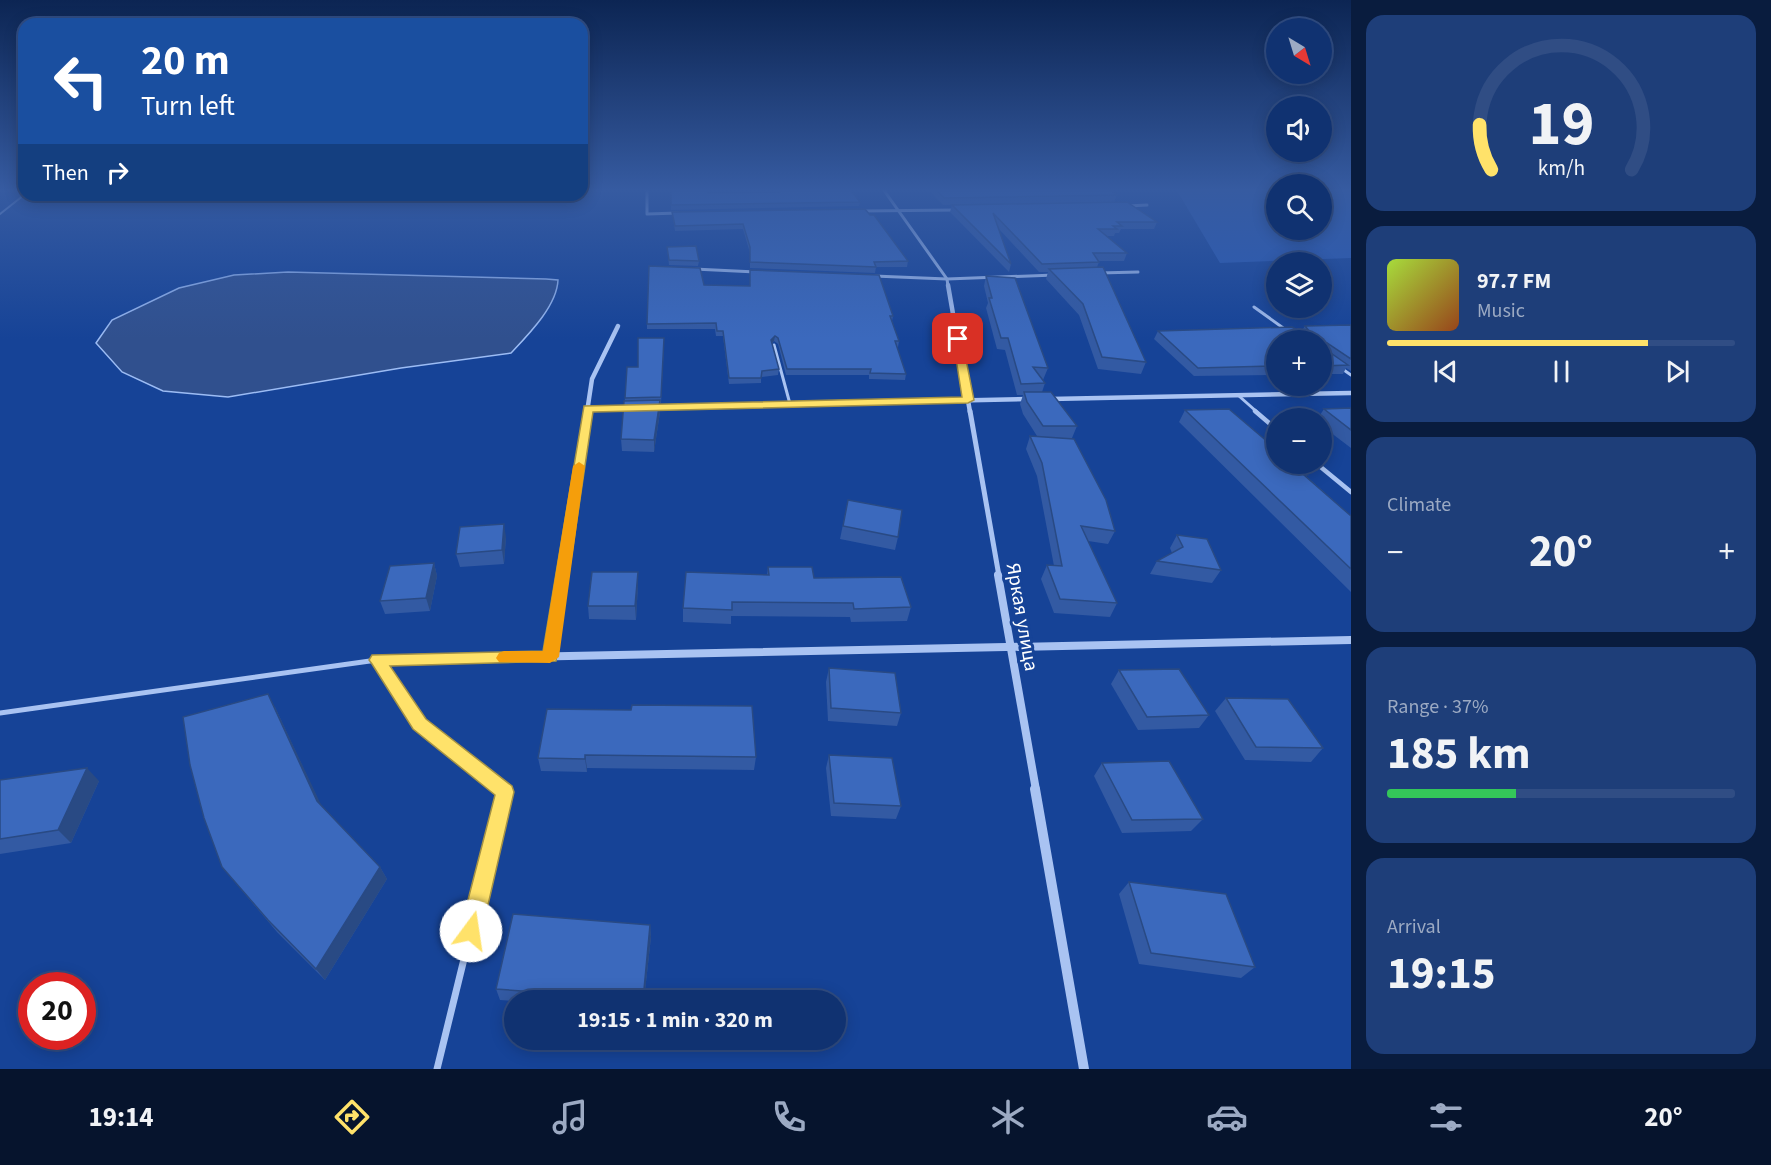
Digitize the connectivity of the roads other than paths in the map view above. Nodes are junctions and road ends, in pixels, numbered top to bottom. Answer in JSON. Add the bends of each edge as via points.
{"nodes":[{"id":1,"x":920,"y":239,"type":"edge"},
{"id":2,"x":692,"y":269,"type":"edge"},
{"id":3,"x":761,"y":272,"type":"edge"},
{"id":4,"x":1138,"y":272,"type":"dead end"},
{"id":5,"x":1090,"y":274,"type":"edge"},
{"id":6,"x":1066,"y":275,"type":"edge"},
{"id":7,"x":866,"y":276,"type":"edge"},
{"id":8,"x":947,"y":279,"type":"junction"},
{"id":9,"x":1254,"y":307,"type":"dead end"},
{"id":10,"x":618,"y":326,"type":"dead end"},
{"id":11,"x":1286,"y":330,"type":"edge"},
{"id":12,"x":774,"y":345,"type":"edge"},
{"id":13,"x":1332,"y":362,"type":"edge"},
{"id":14,"x":1351,"y":375,"type":"edge"},
{"id":15,"x":1351,"y":393,"type":"edge"},
{"id":16,"x":1239,"y":396,"type":"junction"},
{"id":17,"x":968,"y":400,"type":"junction"},
{"id":18,"x":790,"y":404,"type":"junction"},
{"id":19,"x":635,"y":407,"type":"edge"},
{"id":20,"x":647,"y":407,"type":"edge"},
{"id":21,"x":588,"y":408,"type":"junction"},
{"id":22,"x":1266,"y":420,"type":"edge"},
{"id":23,"x":1329,"y":474,"type":"edge"},
{"id":24,"x":1351,"y":492,"type":"edge"},
{"id":25,"x":1351,"y":640,"type":"edge"},
{"id":26,"x":1010,"y":649,"type":"junction"},
{"id":27,"x":550,"y":657,"type":"junction"},
{"id":28,"x":377,"y":660,"type":"junction"},
{"id":29,"x":0,"y":713,"type":"edge"},
{"id":30,"x":437,"y":1069,"type":"edge"},
{"id":31,"x":1084,"y":1069,"type":"edge"}],
"edges":[{"from":1,"to":8,"type":"street","name":"Яркая улица"},
{"from":2,"to":3,"type":"street"},
{"from":4,"to":5,"type":"street"},
{"from":6,"to":8,"type":"street"},
{"from":7,"to":8,"type":"street"},
{"from":8,"to":17,"type":"street","name":"Яркая улица"},
{"from":9,"to":11,"type":"lane"},
{"from":10,"to":21,"type":"street","via":[[592,379]]},
{"from":12,"to":18,"type":"lane"},
{"from":13,"to":14,"type":"lane"},
{"from":15,"to":16,"type":"street"},
{"from":16,"to":17,"type":"street"},
{"from":16,"to":22,"type":"lane"},
{"from":17,"to":18,"type":"street"},
{"from":17,"to":26,"type":"street","name":"Яркая улица"},
{"from":18,"to":20,"type":"street"},
{"from":19,"to":21,"type":"street"},
{"from":21,"to":27,"type":"street"},
{"from":23,"to":24,"type":"lane"},
{"from":25,"to":26,"type":"street"},
{"from":26,"to":27,"type":"street"},
{"from":26,"to":31,"type":"street","name":"Яркая улица"},
{"from":27,"to":28,"type":"street"},
{"from":28,"to":29,"type":"lane"},
{"from":28,"to":30,"type":"lane","via":[[420,724],[505,792]]}]}
